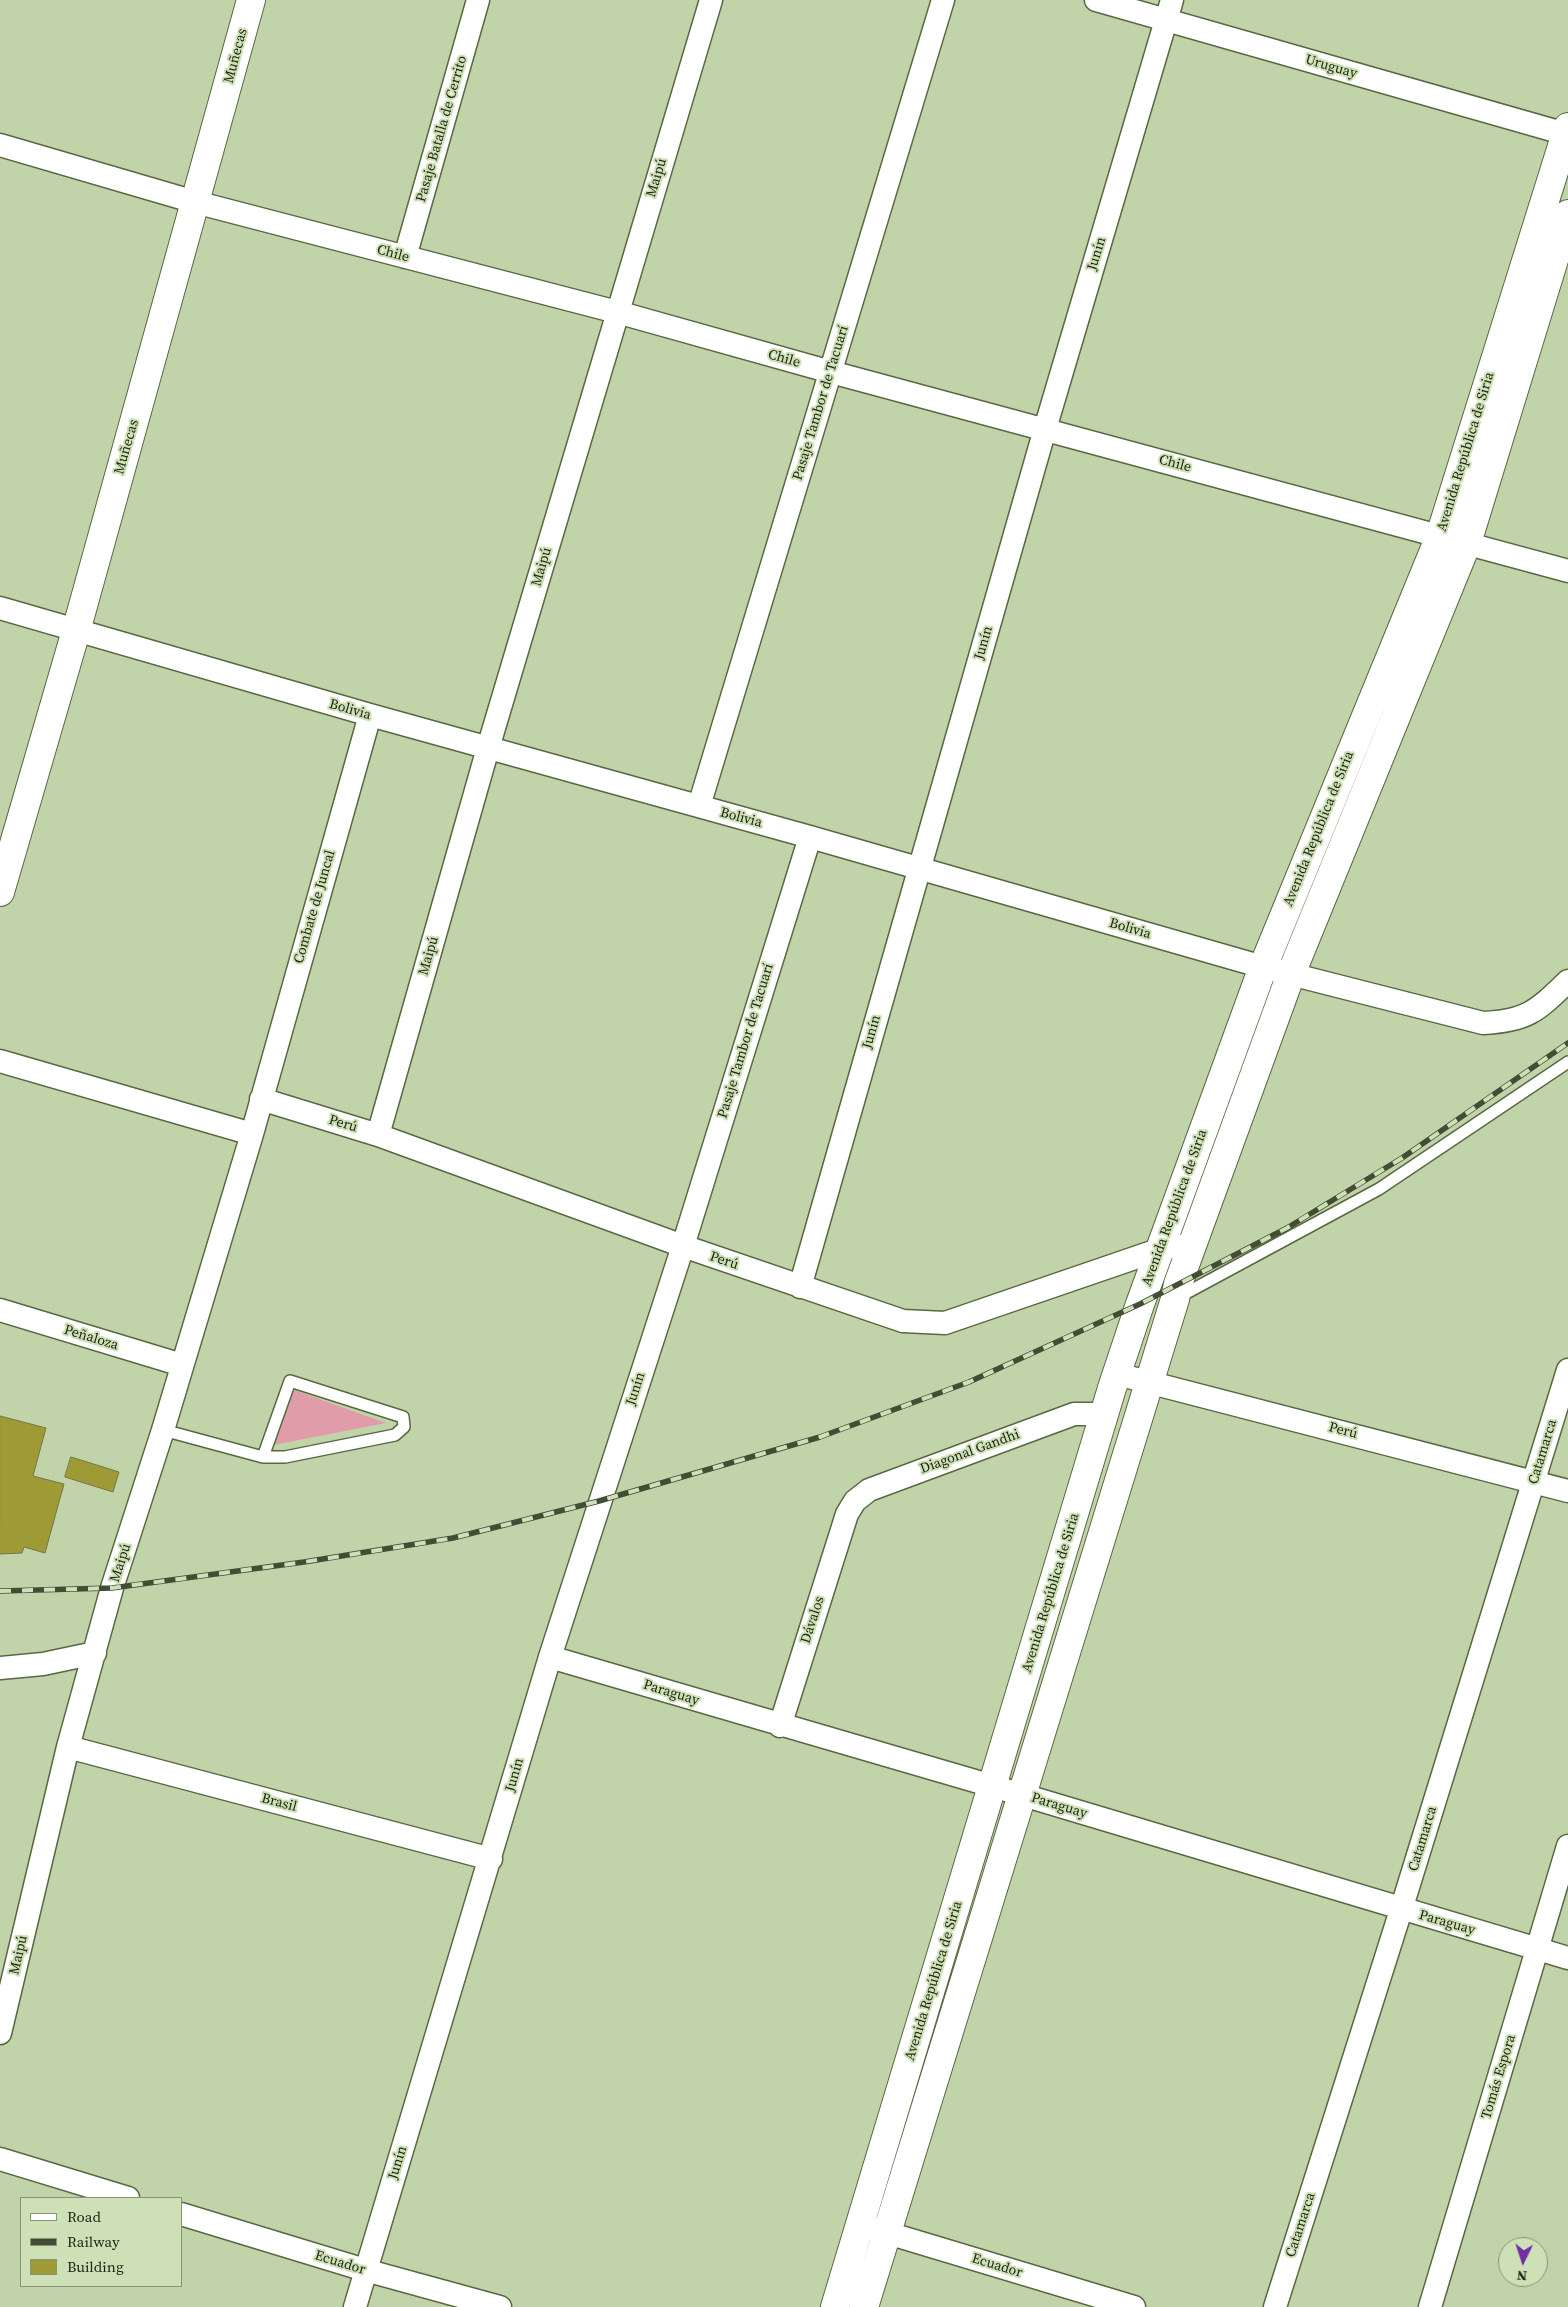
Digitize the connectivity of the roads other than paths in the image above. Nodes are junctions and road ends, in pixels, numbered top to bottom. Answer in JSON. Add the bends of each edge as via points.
{"nodes":[{"id":1,"x":251,"y":0,"type":"edge"},
{"id":2,"x":478,"y":0,"type":"edge"},
{"id":3,"x":711,"y":0,"type":"edge"},
{"id":4,"x":943,"y":0,"type":"edge"},
{"id":5,"x":1096,"y":0,"type":"edge"},
{"id":6,"x":1169,"y":10,"type":"edge"},
{"id":7,"x":1567,"y":130,"type":"edge"},
{"id":8,"x":0,"y":145,"type":"edge"},
{"id":9,"x":195,"y":202,"type":"junction"},
{"id":10,"x":1568,"y":214,"type":"edge"},
{"id":11,"x":405,"y":257,"type":"junction"},
{"id":12,"x":617,"y":312,"type":"junction"},
{"id":13,"x":831,"y":372,"type":"junction"},
{"id":14,"x":1044,"y":429,"type":"junction"},
{"id":15,"x":1440,"y":536,"type":"junction"},
{"id":16,"x":1467,"y":543,"type":"junction"},
{"id":17,"x":1568,"y":571,"type":"edge"},
{"id":18,"x":0,"y":608,"type":"edge"},
{"id":19,"x":76,"y":631,"type":"junction"},
{"id":20,"x":370,"y":716,"type":"junction"},
{"id":21,"x":488,"y":748,"type":"junction"},
{"id":22,"x":699,"y":806,"type":"junction"},
{"id":23,"x":810,"y":837,"type":"junction"},
{"id":24,"x":919,"y":868,"type":"junction"},
{"id":25,"x":0,"y":892,"type":"edge"},
{"id":26,"x":1263,"y":967,"type":"junction"},
{"id":27,"x":1291,"y":974,"type":"junction"},
{"id":28,"x":1568,"y":981,"type":"edge"},
{"id":29,"x":0,"y":1062,"type":"edge"},
{"id":30,"x":1568,"y":1062,"type":"edge"},
{"id":31,"x":261,"y":1099,"type":"junction"},
{"id":32,"x":252,"y":1134,"type":"junction"},
{"id":33,"x":378,"y":1135,"type":"junction"},
{"id":34,"x":1193,"y":1244,"type":"junction"},
{"id":35,"x":683,"y":1246,"type":"junction"},
{"id":36,"x":1161,"y":1248,"type":"junction"},
{"id":37,"x":800,"y":1287,"type":"junction"},
{"id":38,"x":1175,"y":1299,"type":"junction"},
{"id":39,"x":0,"y":1310,"type":"edge"},
{"id":40,"x":182,"y":1365,"type":"junction"},
{"id":41,"x":1568,"y":1370,"type":"edge"},
{"id":42,"x":1117,"y":1374,"type":"junction"},
{"id":43,"x":1150,"y":1380,"type":"junction"},
{"id":44,"x":1104,"y":1414,"type":"junction"},
{"id":45,"x":164,"y":1430,"type":"junction"},
{"id":46,"x":263,"y":1456,"type":"junction"},
{"id":47,"x":1534,"y":1481,"type":"junction"},
{"id":48,"x":1568,"y":1491,"type":"edge"},
{"id":49,"x":847,"y":1514,"type":"joint"},
{"id":50,"x":95,"y":1653,"type":"junction"},
{"id":51,"x":550,"y":1657,"type":"junction"},
{"id":52,"x":0,"y":1668,"type":"edge"},
{"id":53,"x":780,"y":1726,"type":"junction"},
{"id":54,"x":68,"y":1747,"type":"junction"},
{"id":55,"x":993,"y":1787,"type":"junction"},
{"id":56,"x":1022,"y":1795,"type":"junction"},
{"id":57,"x":1568,"y":1846,"type":"edge"},
{"id":58,"x":491,"y":1859,"type":"junction"},
{"id":59,"x":1401,"y":1910,"type":"junction"},
{"id":60,"x":1538,"y":1949,"type":"junction"},
{"id":61,"x":1568,"y":1958,"type":"edge"},
{"id":62,"x":0,"y":2033,"type":"edge"},
{"id":63,"x":0,"y":2159,"type":"edge"},
{"id":64,"x":125,"y":2197,"type":"edge"},
{"id":65,"x":182,"y":2214,"type":"edge"},
{"id":66,"x":860,"y":2225,"type":"junction"},
{"id":67,"x":888,"y":2233,"type":"junction"},
{"id":68,"x":365,"y":2270,"type":"junction"},
{"id":69,"x":355,"y":2307,"type":"edge"},
{"id":70,"x":500,"y":2307,"type":"edge"},
{"id":71,"x":834,"y":2307,"type":"edge"},
{"id":72,"x":864,"y":2307,"type":"edge"},
{"id":73,"x":1134,"y":2307,"type":"edge"},
{"id":74,"x":1275,"y":2307,"type":"edge"},
{"id":75,"x":1430,"y":2307,"type":"edge"}],
"edges":[{"from":1,"to":9,"type":"main road","name":"Muñecas"},
{"from":2,"to":11,"type":"street","name":"Pasaje Batalla de Cerrito"},
{"from":3,"to":12,"type":"street","name":"Maipú"},
{"from":4,"to":13,"type":"street","name":"Pasaje Tambor de Tacuarí"},
{"from":5,"to":6,"type":"street","name":"Uruguay"},
{"from":6,"to":7,"type":"street","name":"Uruguay"},
{"from":6,"to":14,"type":"street","name":"Junín"},
{"from":7,"to":15,"type":"main road","name":"Avenida República de Siria"},
{"from":8,"to":9,"type":"street","name":"Chile"},
{"from":9,"to":11,"type":"street","name":"Chile"},
{"from":9,"to":19,"type":"main road","name":"Muñecas"},
{"from":10,"to":16,"type":"main road","name":"Avenida República de Siria"},
{"from":11,"to":12,"type":"street","name":"Chile"},
{"from":12,"to":13,"type":"street","name":"Chile"},
{"from":12,"to":21,"type":"street","name":"Maipú"},
{"from":13,"to":14,"type":"street","name":"Chile"},
{"from":13,"to":22,"type":"street","name":"Pasaje Tambor de Tacuarí"},
{"from":14,"to":15,"type":"street","name":"Chile"},
{"from":14,"to":24,"type":"street","name":"Junín"},
{"from":15,"to":16,"type":"street","name":"Chile"},
{"from":15,"to":26,"type":"main road","name":"Avenida República de Siria"},
{"from":16,"to":17,"type":"street","name":"Chile"},
{"from":16,"to":27,"type":"main road","name":"Avenida República de Siria"},
{"from":18,"to":19,"type":"street","name":"Bolivia"},
{"from":19,"to":20,"type":"street","name":"Bolivia"},
{"from":19,"to":25,"type":"main road","name":"Muñecas"},
{"from":20,"to":21,"type":"street","name":"Bolivia"},
{"from":20,"to":31,"type":"street","name":"Combate de Juncal"},
{"from":21,"to":22,"type":"street","name":"Bolivia"},
{"from":21,"to":33,"type":"street","name":"Maipú"},
{"from":22,"to":23,"type":"street","name":"Bolivia"},
{"from":23,"to":24,"type":"street","name":"Bolivia"},
{"from":23,"to":35,"type":"street","name":"Pasaje Tambor de Tacuarí"},
{"from":24,"to":26,"type":"street","name":"Bolivia"},
{"from":24,"to":37,"type":"street","name":"Junín"},
{"from":26,"to":27,"type":"street","name":"Bolivia"},
{"from":26,"to":36,"type":"main road","name":"Avenida República de Siria"},
{"from":27,"to":28,"type":"street","name":"Bolivia","via":[[1483,1023],[1506,1022],[1537,1010]]},
{"from":27,"to":34,"type":"main road","name":"Avenida República de Siria"},
{"from":29,"to":32,"type":"street"},
{"from":30,"to":38,"type":"lane","via":[[1379,1188]]},
{"from":31,"to":32,"type":"street","name":"Maipú"},
{"from":31,"to":33,"type":"street","name":"Perú"},
{"from":32,"to":40,"type":"street","name":"Maipú"},
{"from":33,"to":35,"type":"street","name":"Perú"},
{"from":34,"to":36,"type":"street","name":"Perú"},
{"from":34,"to":38,"type":"main road","name":"Avenida República de Siria"},
{"from":35,"to":37,"type":"street","name":"Perú"},
{"from":35,"to":51,"type":"street","name":"Junín"},
{"from":36,"to":37,"type":"street","name":"Perú","via":[[945,1323],[903,1321]]},
{"from":36,"to":42,"type":"main road","name":"Avenida República de Siria"},
{"from":38,"to":43,"type":"main road","name":"Avenida República de Siria"},
{"from":39,"to":40,"type":"street","name":"Peñaloza"},
{"from":40,"to":45,"type":"street","name":"Maipú"},
{"from":41,"to":47,"type":"street","name":"Catamarca"},
{"from":42,"to":43,"type":"street","name":"Perú"},
{"from":42,"to":44,"type":"main road","name":"Avenida República de Siria"},
{"from":43,"to":47,"type":"street","name":"Perú"},
{"from":43,"to":56,"type":"main road","name":"Avenida República de Siria"},
{"from":44,"to":49,"type":"street","name":"Diagonal Gandhi","via":[[1074,1414],[869,1490]]},
{"from":44,"to":55,"type":"main road","name":"Avenida República de Siria"},
{"from":45,"to":46,"type":"lane"},
{"from":45,"to":50,"type":"street","name":"Maipú","via":[[112,1588]]},
{"from":46,"to":46,"type":"lane","via":[[285,1457],[395,1435],[404,1428],[402,1417],[290,1381]]},
{"from":47,"to":48,"type":"street","name":"Perú"},
{"from":47,"to":59,"type":"street","name":"Catamarca"},
{"from":49,"to":53,"type":"street","name":"Dávalos"},
{"from":50,"to":52,"type":"street","via":[[43,1664]]},
{"from":50,"to":54,"type":"street","name":"Maipú"},
{"from":51,"to":53,"type":"street","name":"Paraguay"},
{"from":51,"to":58,"type":"street","name":"Junín"},
{"from":53,"to":55,"type":"street","name":"Paraguay"},
{"from":54,"to":58,"type":"street","name":"Brasil"},
{"from":54,"to":62,"type":"street","name":"Maipú"},
{"from":55,"to":56,"type":"street","name":"Paraguay"},
{"from":55,"to":66,"type":"main road","name":"Avenida República de Siria"},
{"from":56,"to":59,"type":"street","name":"Paraguay"},
{"from":56,"to":67,"type":"main road","name":"Avenida República de Siria"},
{"from":57,"to":60,"type":"street","name":"Tomás Espora"},
{"from":58,"to":68,"type":"street","name":"Junín"},
{"from":59,"to":60,"type":"street","name":"Paraguay"},
{"from":59,"to":74,"type":"street","name":"Catamarca"},
{"from":60,"to":61,"type":"street","name":"Paraguay"},
{"from":60,"to":75,"type":"street","name":"Tomás Espora"},
{"from":63,"to":64,"type":"street"},
{"from":65,"to":68,"type":"street","name":"Ecuador"},
{"from":66,"to":67,"type":"street","name":"Ecuador"},
{"from":66,"to":71,"type":"main road","name":"Avenida República de Siria"},
{"from":67,"to":72,"type":"main road","name":"Avenida República de Siria"},
{"from":67,"to":73,"type":"street","name":"Ecuador"},
{"from":68,"to":69,"type":"street","name":"Junín"},
{"from":68,"to":70,"type":"street","name":"Ecuador"}]}
